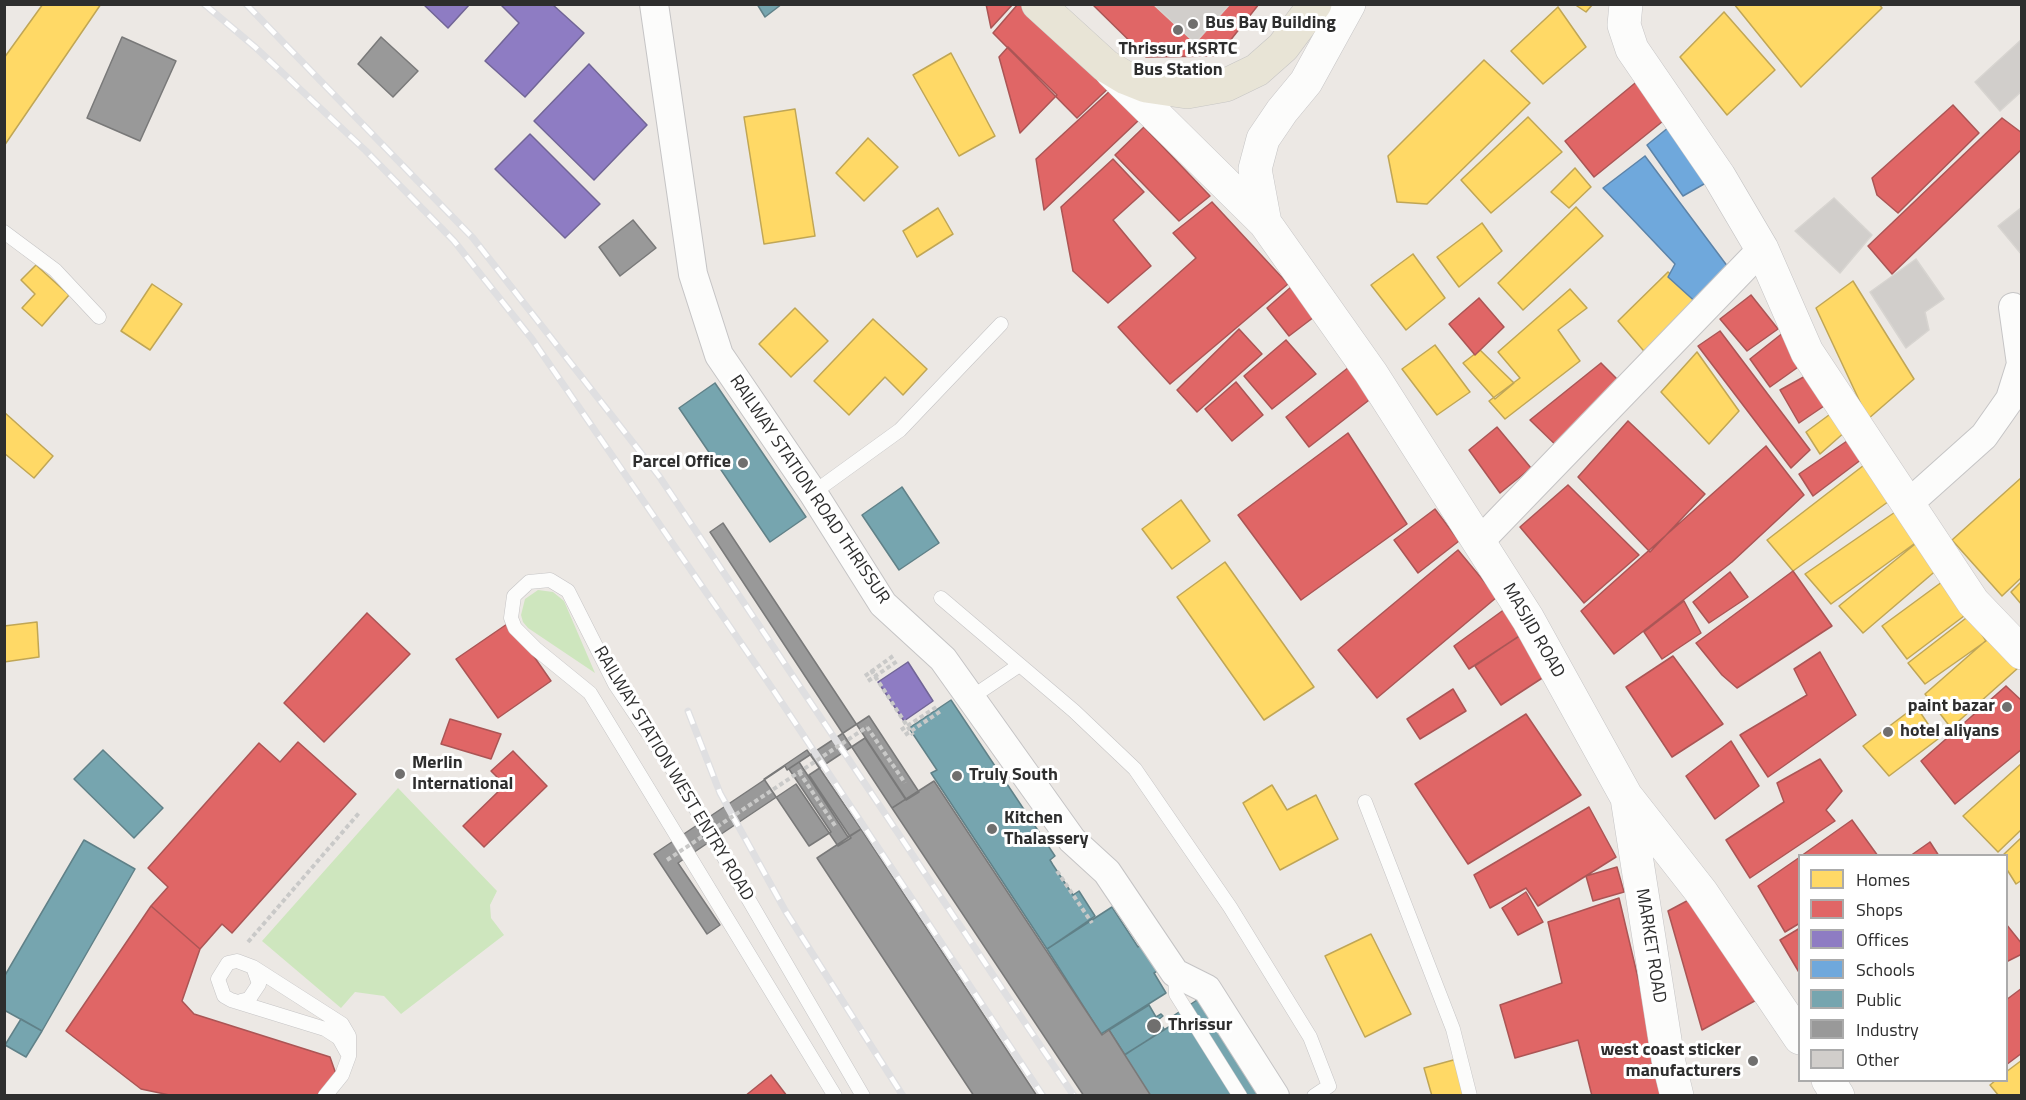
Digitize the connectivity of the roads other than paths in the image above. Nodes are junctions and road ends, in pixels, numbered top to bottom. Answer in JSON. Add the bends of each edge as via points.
{"nodes":[{"id":1,"x":654,"y":4,"type":"edge"},
{"id":2,"x":1038,"y":4,"type":"edge"},
{"id":3,"x":1315,"y":4,"type":"edge"},
{"id":4,"x":1349,"y":4,"type":"edge"},
{"id":5,"x":1626,"y":4,"type":"edge"},
{"id":6,"x":1106,"y":66,"type":"junction"},
{"id":7,"x":1265,"y":223,"type":"junction"},
{"id":8,"x":4,"y":232,"type":"edge"},
{"id":9,"x":1762,"y":249,"type":"junction"},
{"id":10,"x":2013,"y":307,"type":"dead end"},
{"id":11,"x":99,"y":317,"type":"dead end"},
{"id":12,"x":1001,"y":324,"type":"dead end"},
{"id":13,"x":813,"y":493,"type":"junction"},
{"id":14,"x":1908,"y":504,"type":"junction"},
{"id":15,"x":1479,"y":542,"type":"junction"},
{"id":16,"x":941,"y":598,"type":"dead end"},
{"id":17,"x":2022,"y":653,"type":"edge"},
{"id":18,"x":1018,"y":666,"type":"junction"},
{"id":19,"x":972,"y":698,"type":"junction"},
{"id":20,"x":1626,"y":796,"type":"junction"},
{"id":21,"x":1365,"y":802,"type":"dead end"},
{"id":22,"x":253,"y":967,"type":"junction"},
{"id":23,"x":1175,"y":973,"type":"junction"},
{"id":24,"x":241,"y":1001,"type":"junction"},
{"id":25,"x":1798,"y":1035,"type":"edge"},
{"id":26,"x":349,"y":1056,"type":"junction"},
{"id":27,"x":1829,"y":1082,"type":"edge"},
{"id":28,"x":325,"y":1095,"type":"edge"},
{"id":29,"x":835,"y":1095,"type":"edge"},
{"id":30,"x":863,"y":1095,"type":"edge"},
{"id":31,"x":1240,"y":1095,"type":"edge"},
{"id":32,"x":1275,"y":1095,"type":"edge"},
{"id":33,"x":1314,"y":1095,"type":"edge"},
{"id":34,"x":1470,"y":1095,"type":"edge"},
{"id":35,"x":1677,"y":1095,"type":"edge"},
{"id":36,"x":1838,"y":1095,"type":"edge"}],
"edges":[{"from":1,"to":13,"type":"street","name":"RAILWAY STATION ROAD THRISSUR","via":[[693,274],[719,355]]},
{"from":2,"to":6,"type":"main road"},
{"from":3,"to":6,"type":"main road","via":[[1271,59],[1226,85],[1187,92],[1166,91],[1146,86]]},
{"from":4,"to":7,"type":"street","via":[[1306,82],[1263,139],[1255,170]]},
{"from":5,"to":9,"type":"street","via":[[1624,25],[1632,49],[1719,176]]},
{"from":6,"to":7,"type":"street"},
{"from":7,"to":15,"type":"street","name":"MASJID ROAD","via":[[1371,373]]},
{"from":8,"to":11,"type":"lane","via":[[55,270]]},
{"from":9,"to":14,"type":"street","via":[[1807,352]]},
{"from":9,"to":15,"type":"street"},
{"from":10,"to":14,"type":"street","via":[[2021,364],[2010,399],[1984,436]]},
{"from":12,"to":13,"type":"lane","via":[[900,430]]},
{"from":13,"to":19,"type":"street","name":"RAILWAY STATION ROAD THRISSUR","via":[[883,604],[943,659]]},
{"from":14,"to":17,"type":"street","via":[[1973,602]]},
{"from":15,"to":20,"type":"street","name":"MASJID ROAD","via":[[1528,619]]},
{"from":16,"to":18,"type":"lane"},
{"from":18,"to":19,"type":"lane"},
{"from":18,"to":33,"type":"lane","via":[[1074,711],[1135,769],[1230,907],[1310,1037],[1329,1086]]},
{"from":19,"to":23,"type":"street","name":"RAILWAY STATION ROAD THRISSUR","via":[[1072,840],[1107,872]]},
{"from":20,"to":25,"type":"street","name":"MASJID ROAD","via":[[1702,893]]},
{"from":20,"to":35,"type":"street","name":"MARKET ROAD"},
{"from":21,"to":34,"type":"lane","via":[[1453,1029]]},
{"from":22,"to":24,"type":"lane","via":[[259,984],[249,999]]},
{"from":22,"to":24,"type":"lane","via":[[237,961],[228,963],[218,979],[224,996]]},
{"from":22,"to":26,"type":"lane","via":[[342,1024],[349,1036]]},
{"from":23,"to":31,"type":"lane","via":[[1176,994]]},
{"from":23,"to":32,"type":"street","name":"RAILWAY STATION ROAD THRISSUR","via":[[1207,989]]},
{"from":24,"to":26,"type":"lane","via":[[325,1029],[339,1038]]},
{"from":26,"to":28,"type":"lane","via":[[342,1075]]},
{"from":27,"to":36,"type":"street"},
{"from":29,"to":30,"type":"lane","name":"RAILWAY STATION WEST ENTRY ROAD","via":[[590,693],[515,628],[511,618],[514,596],[529,582],[550,580],[568,591],[615,684],[675,773]]}]}
